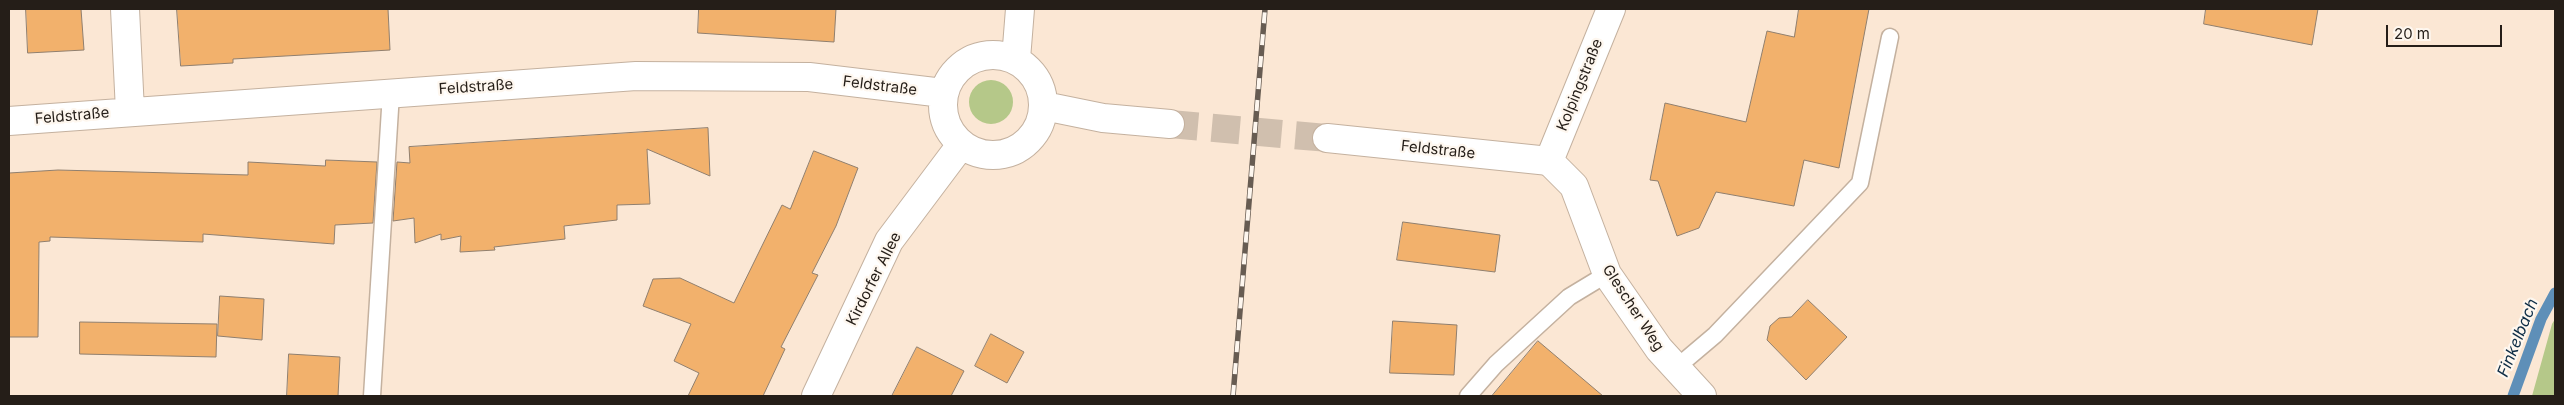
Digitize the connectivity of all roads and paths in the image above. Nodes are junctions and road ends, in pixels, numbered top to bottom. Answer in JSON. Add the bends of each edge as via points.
{"nodes":[{"id":1,"x":125,"y":9,"type":"edge"},
{"id":2,"x":1020,"y":9,"type":"edge"},
{"id":3,"x":1611,"y":9,"type":"edge"},
{"id":4,"x":1890,"y":38,"type":"dead end"},
{"id":5,"x":1016,"y":59,"type":"junction"},
{"id":6,"x":391,"y":93,"type":"junction"},
{"id":7,"x":943,"y":93,"type":"junction"},
{"id":8,"x":1044,"y":106,"type":"junction"},
{"id":9,"x":130,"y":111,"type":"junction"},
{"id":10,"x":9,"y":121,"type":"edge"},
{"id":11,"x":1170,"y":124,"type":"tunnel mouth"},
{"id":12,"x":1328,"y":138,"type":"tunnel mouth"},
{"id":13,"x":961,"y":145,"type":"junction"},
{"id":14,"x":1549,"y":161,"type":"junction"},
{"id":15,"x":1607,"y":274,"type":"junction"},
{"id":16,"x":1676,"y":368,"type":"junction"},
{"id":17,"x":372,"y":396,"type":"edge"},
{"id":18,"x":816,"y":396,"type":"edge"},
{"id":19,"x":1468,"y":396,"type":"edge"},
{"id":20,"x":1702,"y":396,"type":"edge"}],
"edges":[{"from":1,"to":9,"type":"street"},
{"from":2,"to":5,"type":"street"},
{"from":3,"to":14,"type":"street","name":"Kolpingstraße"},
{"from":4,"to":16,"type":"lane","via":[[1860,182],[1715,335]]},
{"from":5,"to":7,"type":"street","via":[[999,54],[981,55],[969,60],[955,71]]},
{"from":5,"to":8,"type":"street","via":[[1034,73],[1042,89]]},
{"from":6,"to":7,"type":"street","name":"Feldstraße","via":[[646,76],[809,77]]},
{"from":6,"to":9,"type":"street","name":"Feldstraße"},
{"from":6,"to":17,"type":"lane"},
{"from":7,"to":13,"type":"street","via":[[942,111],[948,127]]},
{"from":8,"to":11,"type":"street","via":[[1103,118]]},
{"from":8,"to":13,"type":"street","via":[[1037,132],[1024,145],[1009,153],[982,154]]},
{"from":9,"to":10,"type":"street","name":"Feldstraße"},
{"from":12,"to":14,"type":"street","name":"Feldstraße"},
{"from":13,"to":18,"type":"street","name":"Kirdorfer Allee","via":[[889,241]]},
{"from":14,"to":15,"type":"street","name":"Glescher Weg","via":[[1574,186]]},
{"from":15,"to":16,"type":"street","name":"Glescher Weg","via":[[1658,349]]},
{"from":15,"to":19,"type":"lane","via":[[1568,297],[1496,364]]},
{"from":16,"to":20,"type":"street","name":"Glescher Weg"}]}
